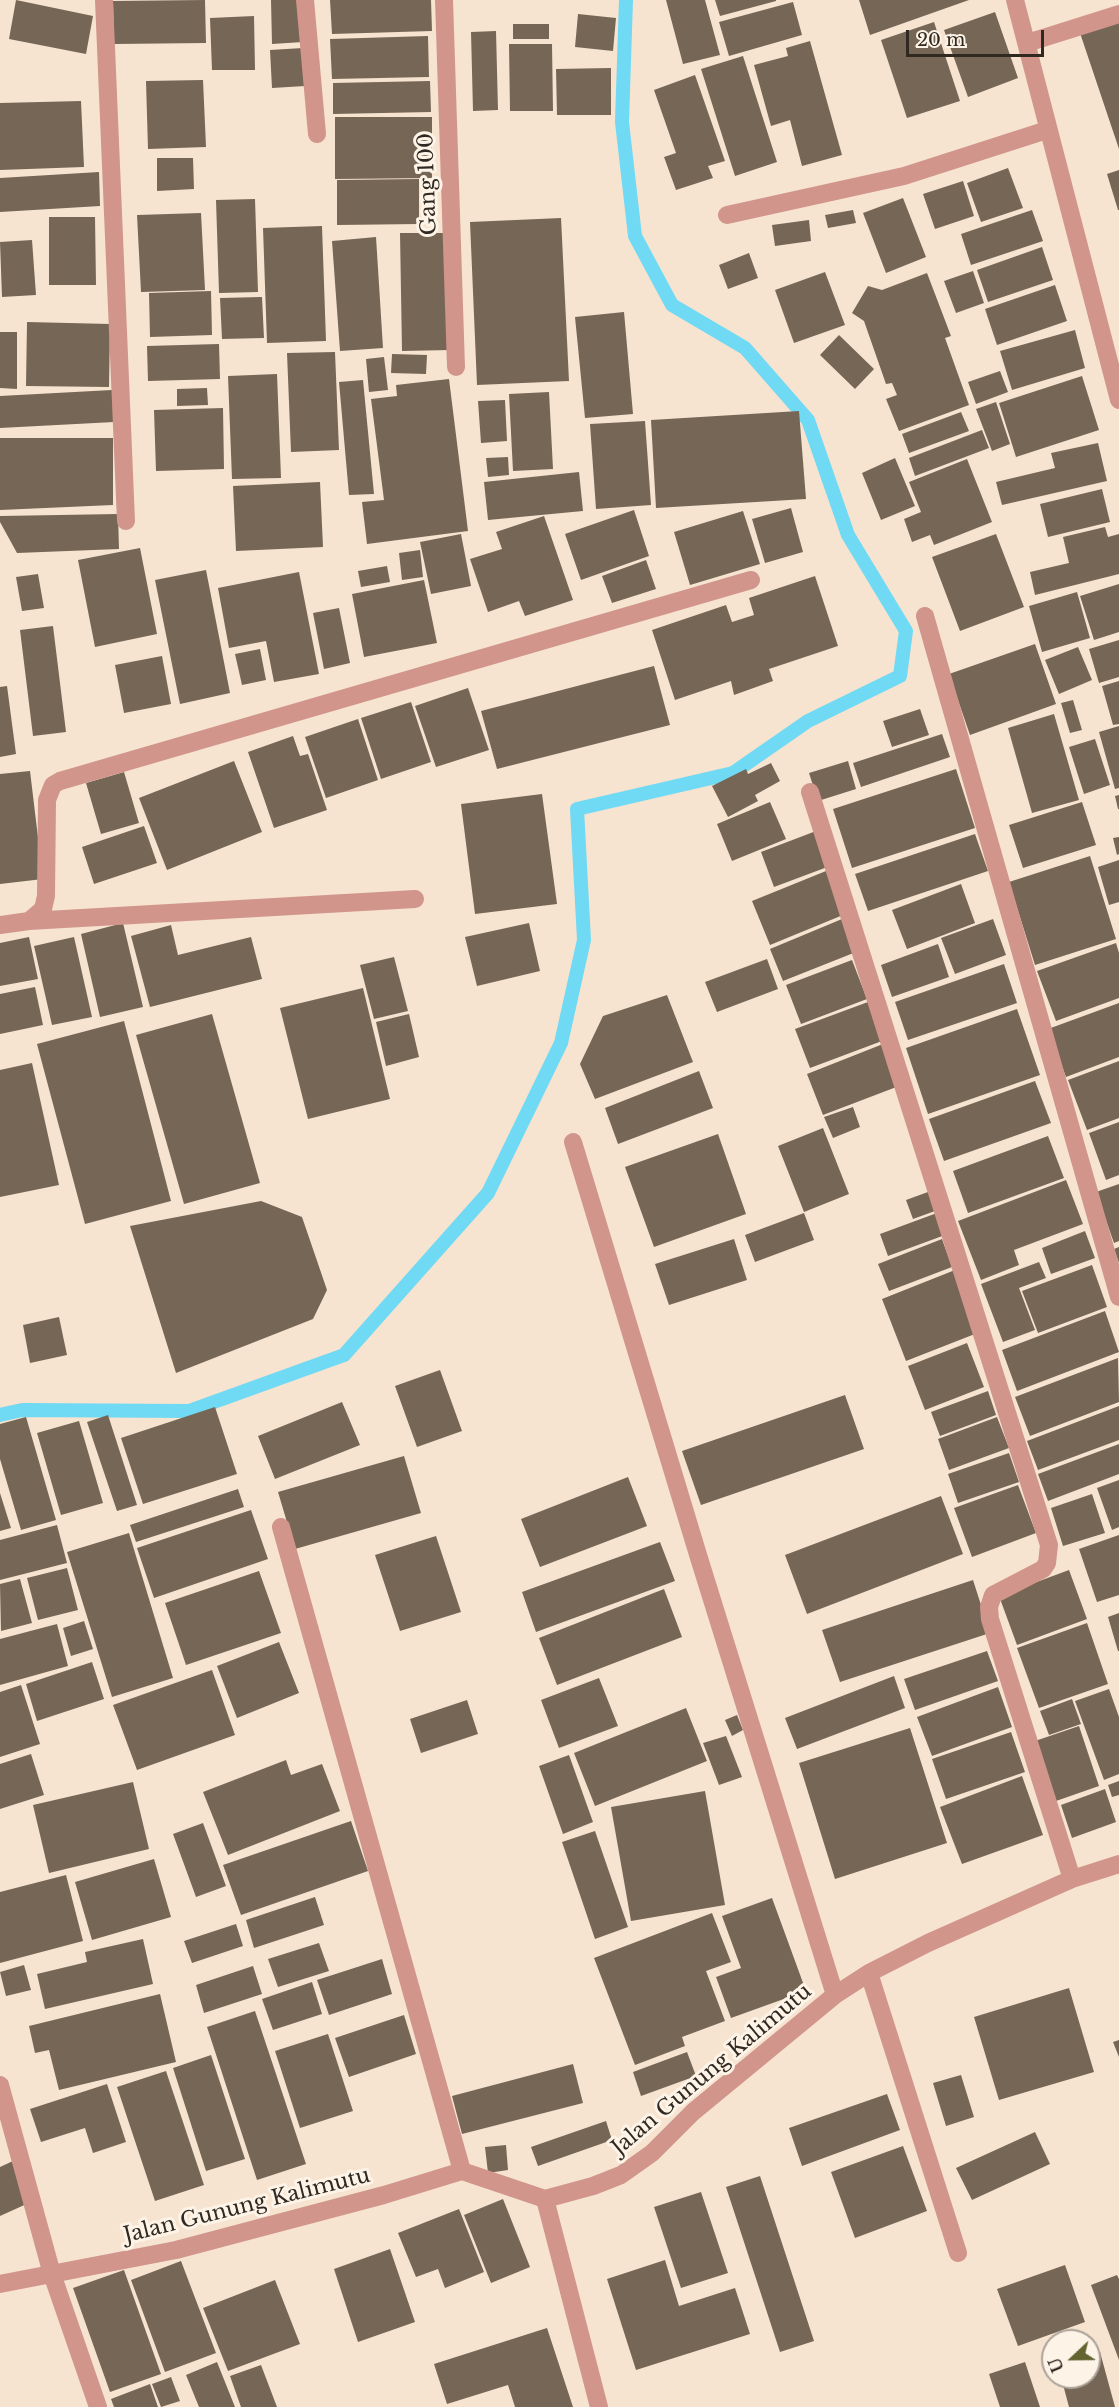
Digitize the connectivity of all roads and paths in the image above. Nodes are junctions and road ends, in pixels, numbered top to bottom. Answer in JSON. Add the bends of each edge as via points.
{"nodes":[{"id":1,"x":104,"y":0,"type":"edge"},
{"id":2,"x":305,"y":0,"type":"edge"},
{"id":3,"x":444,"y":0,"type":"edge"},
{"id":4,"x":1015,"y":0,"type":"edge"},
{"id":5,"x":1119,"y":14,"type":"edge"},
{"id":6,"x":1027,"y":44,"type":"junction"},
{"id":7,"x":1047,"y":130,"type":"junction"},
{"id":8,"x":316,"y":134,"type":"dead end"},
{"id":9,"x":727,"y":215,"type":"dead end"},
{"id":10,"x":456,"y":367,"type":"dead end"},
{"id":11,"x":1119,"y":400,"type":"edge"},
{"id":12,"x":126,"y":521,"type":"dead end"},
{"id":13,"x":750,"y":580,"type":"dead end"},
{"id":14,"x":925,"y":616,"type":"dead end"},
{"id":15,"x":810,"y":792,"type":"dead end"},
{"id":16,"x":415,"y":899,"type":"dead end"},
{"id":17,"x":29,"y":921,"type":"junction"},
{"id":18,"x":0,"y":925,"type":"edge"},
{"id":19,"x":573,"y":1142,"type":"dead end"},
{"id":20,"x":1119,"y":1297,"type":"edge"},
{"id":21,"x":281,"y":1527,"type":"dead end"},
{"id":22,"x":1119,"y":1864,"type":"edge"},
{"id":23,"x":1072,"y":1879,"type":"junction"},
{"id":24,"x":869,"y":1973,"type":"junction"},
{"id":25,"x":835,"y":1995,"type":"junction"},
{"id":26,"x":0,"y":2085,"type":"edge"},
{"id":27,"x":462,"y":2171,"type":"junction"},
{"id":28,"x":545,"y":2199,"type":"junction"},
{"id":29,"x":958,"y":2253,"type":"dead end"},
{"id":30,"x":52,"y":2274,"type":"junction"},
{"id":31,"x":0,"y":2284,"type":"edge"},
{"id":32,"x":98,"y":2407,"type":"edge"},
{"id":33,"x":599,"y":2407,"type":"edge"}],
"edges":[{"from":1,"to":12,"type":"street"},
{"from":2,"to":8,"type":"street"},
{"from":3,"to":10,"type":"street","name":"Gang 100"},
{"from":4,"to":6,"type":"street"},
{"from":5,"to":6,"type":"street"},
{"from":6,"to":7,"type":"street"},
{"from":7,"to":9,"type":"street","via":[[904,176]]},
{"from":7,"to":11,"type":"street"},
{"from":13,"to":17,"type":"street","via":[[60,781],[53,785],[47,800],[45,902]]},
{"from":14,"to":20,"type":"street"},
{"from":15,"to":23,"type":"street","via":[[1049,1545],[1043,1569],[993,1595],[989,1606]]},
{"from":16,"to":17,"type":"street"},
{"from":17,"to":18,"type":"street"},
{"from":19,"to":25,"type":"street"},
{"from":21,"to":27,"type":"street"},
{"from":22,"to":23,"type":"street","name":"Jalan Gunung Kalimutu"},
{"from":23,"to":24,"type":"street","name":"Jalan Gunung Kalimutu"},
{"from":24,"to":25,"type":"street","name":"Jalan Gunung Kalimutu"},
{"from":24,"to":29,"type":"street"},
{"from":25,"to":28,"type":"street","name":"Jalan Gunung Kalimutu","via":[[693,2112],[652,2153],[621,2175]]},
{"from":26,"to":30,"type":"street"},
{"from":27,"to":28,"type":"street"},
{"from":27,"to":30,"type":"street","name":"Jalan Gunung Kalimutu","via":[[176,2250]]},
{"from":28,"to":33,"type":"street"},
{"from":30,"to":31,"type":"street","name":"Jalan Gunung Kalimutu"},
{"from":30,"to":32,"type":"street"}]}
